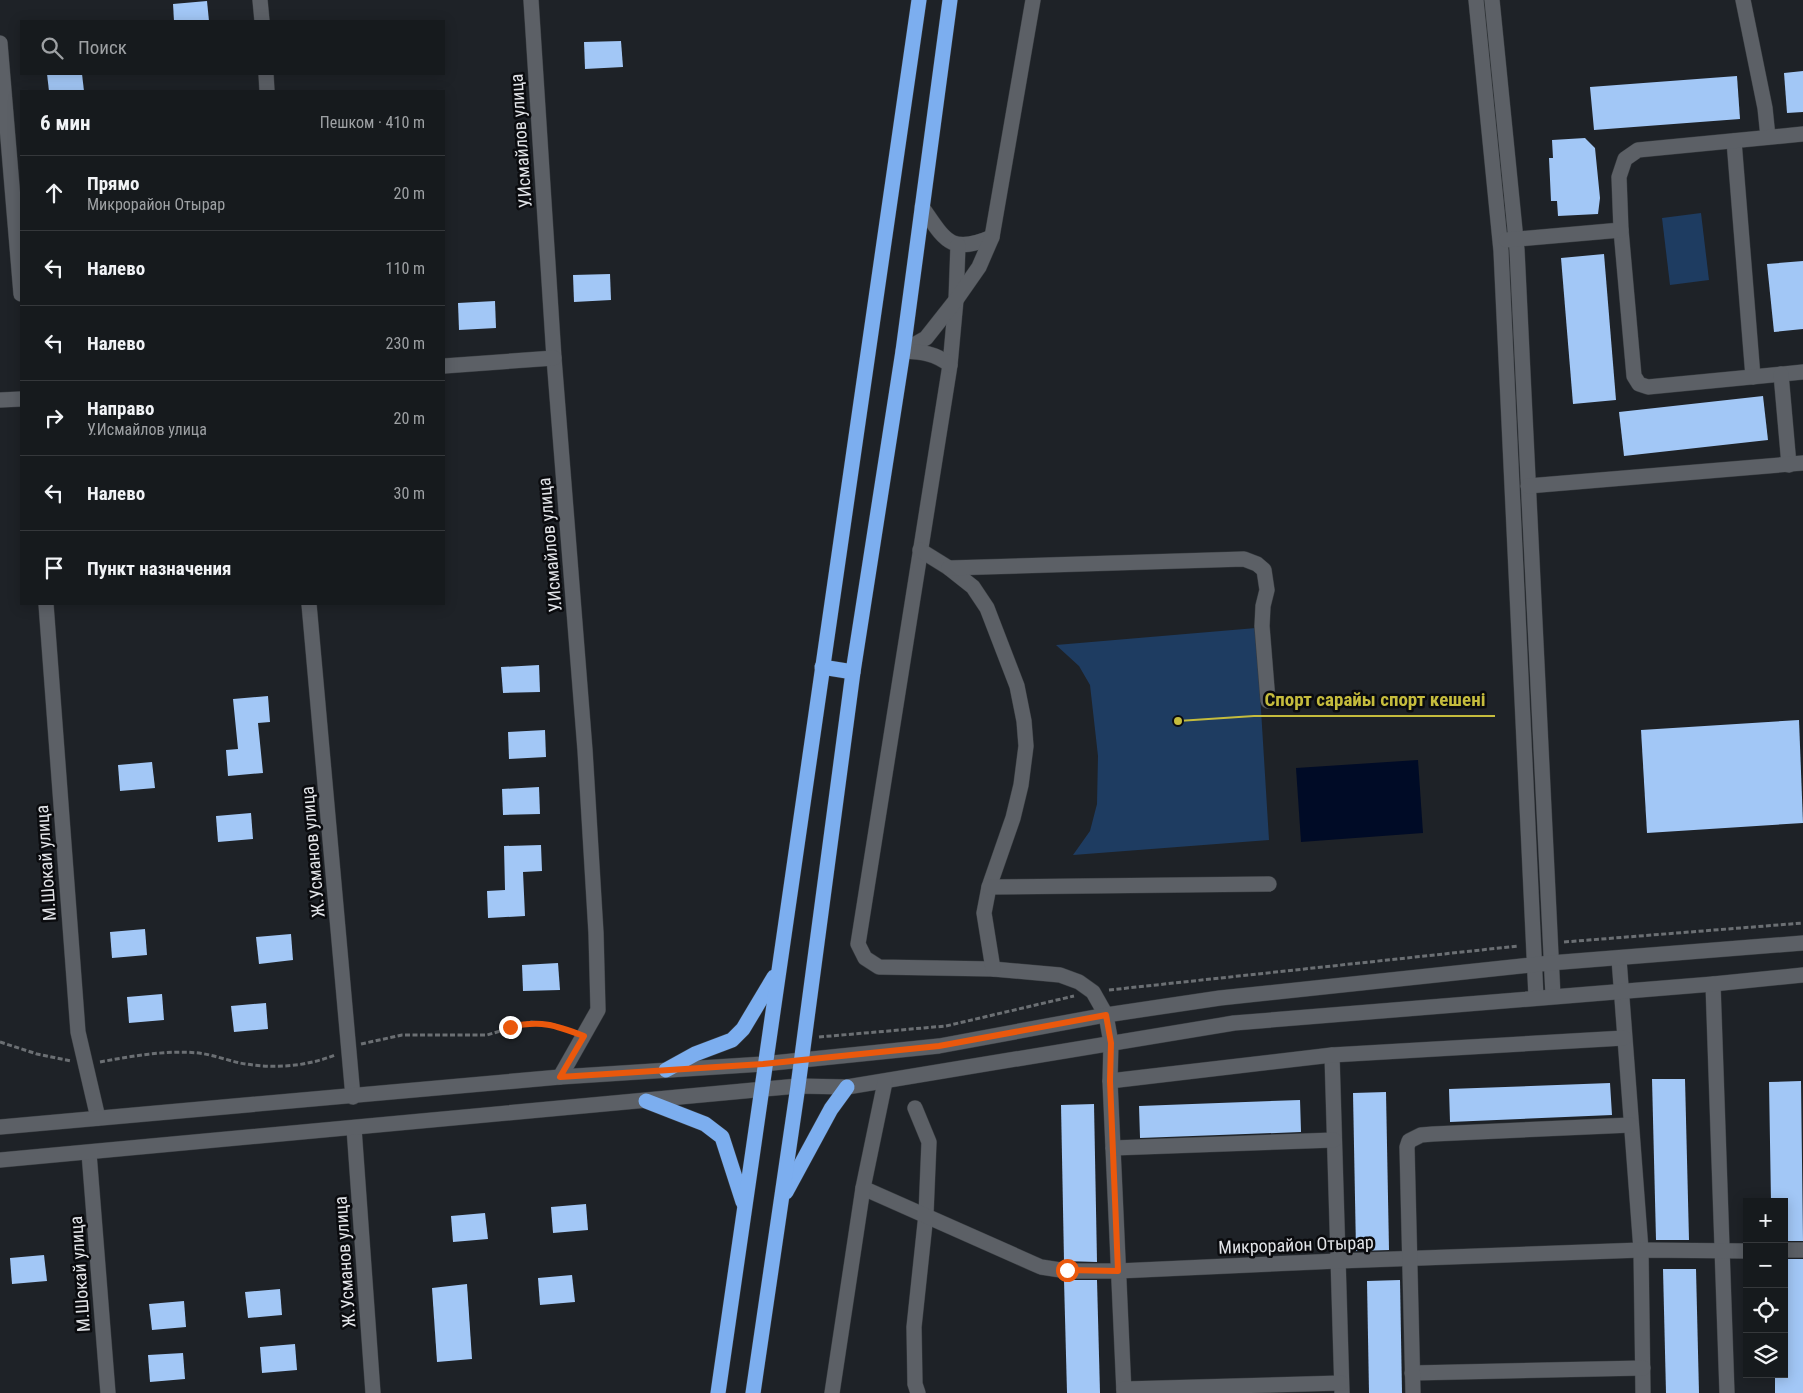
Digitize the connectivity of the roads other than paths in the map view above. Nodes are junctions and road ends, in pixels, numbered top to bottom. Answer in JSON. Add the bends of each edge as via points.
{"nodes":[{"id":1,"x":260,"y":0,"type":"edge"},
{"id":2,"x":531,"y":0,"type":"edge"},
{"id":3,"x":919,"y":0,"type":"edge"},
{"id":4,"x":950,"y":0,"type":"edge"},
{"id":5,"x":1033,"y":0,"type":"edge"},
{"id":6,"x":1476,"y":0,"type":"edge"},
{"id":7,"x":1492,"y":0,"type":"edge"},
{"id":8,"x":1742,"y":0,"type":"edge"},
{"id":9,"x":262,"y":20,"type":"edge"},
{"id":10,"x":0,"y":43,"type":"edge"},
{"id":11,"x":266,"y":75,"type":"edge"},
{"id":12,"x":267,"y":90,"type":"edge"},
{"id":13,"x":1803,"y":134,"type":"edge"},
{"id":14,"x":1768,"y":136,"type":"junction"},
{"id":15,"x":1734,"y":141,"type":"junction"},
{"id":16,"x":922,"y":207,"type":"junction"},
{"id":17,"x":1621,"y":230,"type":"junction"},
{"id":18,"x":992,"y":237,"type":"junction"},
{"id":19,"x":1516,"y":239,"type":"junction"},
{"id":20,"x":1500,"y":241,"type":"junction"},
{"id":21,"x":958,"y":245,"type":"junction"},
{"id":22,"x":20,"y":282,"type":"edge"},
{"id":23,"x":956,"y":300,"type":"junction"},
{"id":24,"x":903,"y":351,"type":"junction"},
{"id":25,"x":554,"y":358,"type":"junction"},
{"id":26,"x":950,"y":365,"type":"junction"},
{"id":27,"x":445,"y":366,"type":"edge"},
{"id":28,"x":1803,"y":372,"type":"edge"},
{"id":29,"x":1782,"y":374,"type":"junction"},
{"id":30,"x":1754,"y":377,"type":"junction"},
{"id":31,"x":20,"y":399,"type":"edge"},
{"id":32,"x":0,"y":400,"type":"edge"},
{"id":33,"x":1796,"y":464,"type":"edge"},
{"id":34,"x":1528,"y":486,"type":"junction"},
{"id":35,"x":920,"y":550,"type":"junction"},
{"id":36,"x":949,"y":568,"type":"junction"},
{"id":37,"x":46,"y":605,"type":"edge"},
{"id":38,"x":309,"y":605,"type":"edge"},
{"id":39,"x":822,"y":667,"type":"junction"},
{"id":40,"x":853,"y":672,"type":"junction"},
{"id":41,"x":1268,"y":702,"type":"dead end"},
{"id":42,"x":1270,"y":884,"type":"dead end"},
{"id":43,"x":989,"y":887,"type":"junction"},
{"id":44,"x":1803,"y":944,"type":"edge"},
{"id":45,"x":1619,"y":959,"type":"junction"},
{"id":46,"x":1542,"y":965,"type":"junction"},
{"id":47,"x":779,"y":969,"type":"junction"},
{"id":48,"x":993,"y":969,"type":"junction"},
{"id":49,"x":1803,"y":974,"type":"edge"},
{"id":50,"x":1713,"y":984,"type":"junction"},
{"id":51,"x":1621,"y":990,"type":"junction"},
{"id":52,"x":1553,"y":996,"type":"junction"},
{"id":53,"x":1536,"y":998,"type":"junction"},
{"id":54,"x":1106,"y":1015,"type":"junction"},
{"id":55,"x":1624,"y":1038,"type":"junction"},
{"id":56,"x":1111,"y":1043,"type":"junction"},
{"id":57,"x":1332,"y":1055,"type":"junction"},
{"id":58,"x":802,"y":1060,"type":"junction"},
{"id":59,"x":763,"y":1064,"type":"junction"},
{"id":60,"x":666,"y":1070,"type":"junction"},
{"id":61,"x":560,"y":1077,"type":"junction"},
{"id":62,"x":1110,"y":1081,"type":"junction"},
{"id":63,"x":885,"y":1082,"type":"junction"},
{"id":64,"x":798,"y":1086,"type":"junction"},
{"id":65,"x":847,"y":1087,"type":"junction"},
{"id":66,"x":761,"y":1090,"type":"junction"},
{"id":67,"x":353,"y":1097,"type":"junction"},
{"id":68,"x":646,"y":1101,"type":"junction"},
{"id":69,"x":915,"y":1108,"type":"dead end"},
{"id":70,"x":98,"y":1118,"type":"junction"},
{"id":71,"x":1631,"y":1125,"type":"junction"},
{"id":72,"x":0,"y":1127,"type":"edge"},
{"id":73,"x":354,"y":1128,"type":"junction"},
{"id":74,"x":1334,"y":1140,"type":"junction"},
{"id":75,"x":1113,"y":1148,"type":"junction"},
{"id":76,"x":89,"y":1152,"type":"junction"},
{"id":77,"x":0,"y":1160,"type":"edge"},
{"id":78,"x":863,"y":1188,"type":"junction"},
{"id":79,"x":780,"y":1205,"type":"junction"},
{"id":80,"x":744,"y":1206,"type":"junction"},
{"id":81,"x":926,"y":1214,"type":"junction"},
{"id":82,"x":1641,"y":1250,"type":"junction"},
{"id":83,"x":1788,"y":1250,"type":"edge"},
{"id":84,"x":1803,"y":1250,"type":"edge"},
{"id":85,"x":1743,"y":1251,"type":"edge"},
{"id":86,"x":1722,"y":1252,"type":"junction"},
{"id":87,"x":1410,"y":1259,"type":"junction"},
{"id":88,"x":1338,"y":1260,"type":"junction"},
{"id":89,"x":1118,"y":1271,"type":"junction"},
{"id":90,"x":1642,"y":1368,"type":"junction"},
{"id":91,"x":1412,"y":1373,"type":"junction"},
{"id":92,"x":1341,"y":1388,"type":"edge"},
{"id":93,"x":1124,"y":1391,"type":"edge"},
{"id":94,"x":108,"y":1393,"type":"edge"},
{"id":95,"x":373,"y":1393,"type":"edge"},
{"id":96,"x":718,"y":1393,"type":"edge"},
{"id":97,"x":752,"y":1393,"type":"edge"},
{"id":98,"x":832,"y":1393,"type":"edge"},
{"id":99,"x":918,"y":1393,"type":"edge"},
{"id":100,"x":1413,"y":1393,"type":"edge"},
{"id":101,"x":1643,"y":1393,"type":"edge"},
{"id":102,"x":1727,"y":1393,"type":"edge"}],
"edges":[{"from":1,"to":9,"type":"street"},
{"from":2,"to":25,"type":"street","name":"У.Исмайлов улица"},
{"from":3,"to":39,"type":"highway"},
{"from":4,"to":16,"type":"highway"},
{"from":5,"to":18,"type":"street"},
{"from":6,"to":20,"type":"street"},
{"from":7,"to":19,"type":"street"},
{"from":8,"to":14,"type":"street"},
{"from":10,"to":22,"type":"street"},
{"from":11,"to":12,"type":"street"},
{"from":13,"to":14,"type":"street"},
{"from":14,"to":15,"type":"street"},
{"from":15,"to":17,"type":"street","via":[[1638,150],[1625,159],[1619,177]]},
{"from":15,"to":30,"type":"street"},
{"from":16,"to":21,"type":"street","via":[[943,238]]},
{"from":16,"to":24,"type":"highway"},
{"from":17,"to":19,"type":"street"},
{"from":17,"to":30,"type":"street","via":[[1634,376],[1639,384],[1648,387]]},
{"from":18,"to":21,"type":"street","via":[[973,245]]},
{"from":18,"to":23,"type":"street","via":[[979,267]]},
{"from":19,"to":20,"type":"street"},
{"from":19,"to":34,"type":"street"},
{"from":20,"to":46,"type":"street"},
{"from":21,"to":23,"type":"street"},
{"from":23,"to":24,"type":"street","via":[[926,338]]},
{"from":23,"to":26,"type":"street"},
{"from":24,"to":26,"type":"street","via":[[927,352]]},
{"from":24,"to":40,"type":"highway"},
{"from":25,"to":27,"type":"street"},
{"from":25,"to":61,"type":"street","name":"У.Исмайлов улица","via":[[585,750],[598,1010]]},
{"from":26,"to":35,"type":"street"},
{"from":28,"to":29,"type":"street"},
{"from":29,"to":30,"type":"street"},
{"from":29,"to":33,"type":"street"},
{"from":31,"to":32,"type":"street"},
{"from":33,"to":34,"type":"street"},
{"from":34,"to":46,"type":"street"},
{"from":35,"to":36,"type":"street"},
{"from":35,"to":48,"type":"street","via":[[858,944],[865,958],[879,967]]},
{"from":36,"to":41,"type":"street","via":[[1244,559],[1257,564],[1264,570],[1267,590],[1262,606],[1262,626]]},
{"from":36,"to":43,"type":"street","via":[[973,587],[987,608],[1017,686],[1024,721],[1026,746],[1021,784]]},
{"from":37,"to":70,"type":"street","name":"М.Шокай улица","via":[[78,1032]]},
{"from":38,"to":67,"type":"street","name":"Ж.Усманов улица"},
{"from":39,"to":40,"type":"highway"},
{"from":39,"to":47,"type":"highway"},
{"from":40,"to":58,"type":"highway"},
{"from":42,"to":43,"type":"street"},
{"from":43,"to":48,"type":"street","via":[[984,912]]},
{"from":44,"to":45,"type":"street"},
{"from":45,"to":46,"type":"street"},
{"from":45,"to":51,"type":"street"},
{"from":46,"to":52,"type":"street"},
{"from":46,"to":53,"type":"street"},
{"from":46,"to":54,"type":"street","via":[[1220,998]]},
{"from":47,"to":59,"type":"highway"},
{"from":47,"to":60,"type":"highway","via":[[743,1029],[732,1040],[695,1054]]},
{"from":48,"to":54,"type":"street","via":[[1060,975],[1079,982],[1093,992]]},
{"from":49,"to":50,"type":"street"},
{"from":50,"to":51,"type":"street"},
{"from":50,"to":86,"type":"street"},
{"from":51,"to":52,"type":"street"},
{"from":51,"to":55,"type":"street"},
{"from":52,"to":53,"type":"street"},
{"from":53,"to":56,"type":"street","via":[[1234,1023]]},
{"from":54,"to":56,"type":"street"},
{"from":54,"to":58,"type":"street","via":[[939,1046]]},
{"from":55,"to":57,"type":"street"},
{"from":55,"to":71,"type":"street"},
{"from":56,"to":62,"type":"street"},
{"from":56,"to":63,"type":"street"},
{"from":57,"to":62,"type":"street"},
{"from":57,"to":74,"type":"street"},
{"from":58,"to":59,"type":"street"},
{"from":58,"to":64,"type":"highway"},
{"from":59,"to":60,"type":"street"},
{"from":59,"to":66,"type":"highway"},
{"from":60,"to":61,"type":"street"},
{"from":61,"to":67,"type":"street"},
{"from":62,"to":75,"type":"street"},
{"from":63,"to":65,"type":"street"},
{"from":63,"to":78,"type":"street"},
{"from":64,"to":65,"type":"street"},
{"from":64,"to":66,"type":"street"},
{"from":64,"to":79,"type":"highway"},
{"from":65,"to":79,"type":"highway","via":[[830,1108]]},
{"from":66,"to":68,"type":"street"},
{"from":66,"to":80,"type":"highway"},
{"from":67,"to":70,"type":"street"},
{"from":68,"to":73,"type":"street"},
{"from":68,"to":80,"type":"highway","via":[[705,1124],[722,1138]]},
{"from":69,"to":81,"type":"street","via":[[929,1142]]},
{"from":70,"to":72,"type":"street"},
{"from":71,"to":82,"type":"street"},
{"from":71,"to":87,"type":"street","via":[[1414,1137],[1407,1147]]},
{"from":73,"to":76,"type":"street"},
{"from":73,"to":95,"type":"street","name":"Ж.Усманов улица"},
{"from":74,"to":75,"type":"street"},
{"from":74,"to":88,"type":"street"},
{"from":75,"to":89,"type":"street"},
{"from":76,"to":77,"type":"street"},
{"from":76,"to":94,"type":"street","name":"М.Шокай улица"},
{"from":78,"to":81,"type":"street","name":"Микрорайон Отырар"},
{"from":78,"to":98,"type":"street"},
{"from":79,"to":97,"type":"highway"},
{"from":80,"to":96,"type":"highway"},
{"from":81,"to":89,"type":"street","name":"Микрорайон Отырар","via":[[1040,1267]]},
{"from":81,"to":99,"type":"street","via":[[914,1327]]},
{"from":82,"to":86,"type":"street","name":"Микрорайон Отырар"},
{"from":82,"to":87,"type":"street","name":"Микрорайон Отырар"},
{"from":82,"to":90,"type":"street"},
{"from":83,"to":84,"type":"street"},
{"from":85,"to":86,"type":"street","name":"Микрорайон Отырар"},
{"from":86,"to":102,"type":"street"},
{"from":87,"to":88,"type":"street","name":"Микрорайон Отырар"},
{"from":87,"to":91,"type":"street"},
{"from":88,"to":89,"type":"street","name":"Микрорайон Отырар"},
{"from":88,"to":92,"type":"street"},
{"from":89,"to":93,"type":"street"},
{"from":90,"to":91,"type":"street"},
{"from":90,"to":101,"type":"street"},
{"from":91,"to":100,"type":"street"},
{"from":92,"to":93,"type":"street"}]}
